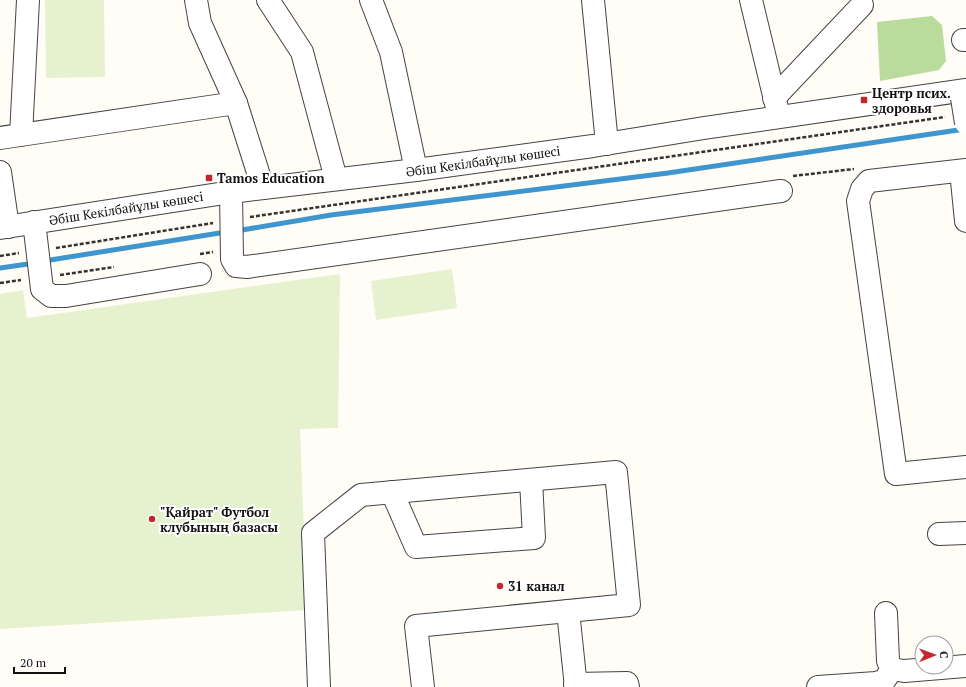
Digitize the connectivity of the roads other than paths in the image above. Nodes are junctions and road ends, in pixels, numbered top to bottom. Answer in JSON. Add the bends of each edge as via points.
{"nodes":[{"id":1,"x":28,"y":0,"type":"edge"},
{"id":2,"x":196,"y":0,"type":"edge"},
{"id":3,"x":268,"y":0,"type":"edge"},
{"id":4,"x":371,"y":0,"type":"edge"},
{"id":5,"x":594,"y":0,"type":"edge"},
{"id":6,"x":751,"y":0,"type":"edge"},
{"id":7,"x":862,"y":6,"type":"dead end"},
{"id":8,"x":964,"y":103,"type":"edge"},
{"id":9,"x":236,"y":104,"type":"junction"},
{"id":10,"x":777,"y":108,"type":"junction"},
{"id":11,"x":21,"y":135,"type":"junction"},
{"id":12,"x":0,"y":138,"type":"edge"},
{"id":13,"x":607,"y":144,"type":"junction"},
{"id":14,"x":416,"y":170,"type":"junction"},
{"id":15,"x":964,"y":171,"type":"edge"},
{"id":16,"x":0,"y":172,"type":"edge"},
{"id":17,"x":336,"y":179,"type":"junction"},
{"id":18,"x":263,"y":188,"type":"junction"},
{"id":19,"x":781,"y":191,"type":"dead end"},
{"id":20,"x":231,"y":192,"type":"junction"},
{"id":21,"x":966,"y":221,"type":"edge"},
{"id":22,"x":34,"y":222,"type":"junction"},
{"id":23,"x":4,"y":227,"type":"edge"},
{"id":24,"x":200,"y":274,"type":"dead end"},
{"id":25,"x":966,"y":467,"type":"edge"},
{"id":26,"x":531,"y":480,"type":"junction"},
{"id":27,"x":392,"y":492,"type":"junction"},
{"id":28,"x":966,"y":533,"type":"edge"},
{"id":29,"x":939,"y":534,"type":"dead end"},
{"id":30,"x":568,"y":611,"type":"junction"},
{"id":31,"x":886,"y":613,"type":"dead end"},
{"id":32,"x":966,"y":666,"type":"edge"},
{"id":33,"x":892,"y":669,"type":"junction"},
{"id":34,"x":575,"y":685,"type":"edge"},
{"id":35,"x":318,"y":687,"type":"edge"},
{"id":36,"x":423,"y":687,"type":"edge"},
{"id":37,"x":628,"y":687,"type":"edge"},
{"id":38,"x":818,"y":687,"type":"edge"}],
"edges":[{"from":1,"to":11,"type":"street"},
{"from":2,"to":9,"type":"street","via":[[200,23]]},
{"from":3,"to":17,"type":"street","via":[[302,52]]},
{"from":4,"to":14,"type":"street","via":[[391,52]]},
{"from":5,"to":13,"type":"street"},
{"from":6,"to":10,"type":"street"},
{"from":7,"to":10,"type":"street"},
{"from":8,"to":10,"type":"street","name":"Әбіш Кекілбайұлы көшесі"},
{"from":9,"to":11,"type":"street"},
{"from":9,"to":18,"type":"street"},
{"from":10,"to":13,"type":"street","name":"Әбіш Кекілбайұлы көшесі"},
{"from":11,"to":12,"type":"street"},
{"from":13,"to":14,"type":"street","name":"Әбіш Кекілбайұлы көшесі"},
{"from":14,"to":17,"type":"street","name":"Әбіш Кекілбайұлы көшесі"},
{"from":15,"to":21,"type":"street"},
{"from":15,"to":25,"type":"street","via":[[868,181],[858,201],[896,474]]},
{"from":16,"to":23,"type":"street"},
{"from":17,"to":18,"type":"street","name":"Әбіш Кекілбайұлы көшесі"},
{"from":18,"to":20,"type":"street","name":"Әбіш Кекілбайұлы көшесі"},
{"from":19,"to":20,"type":"street","via":[[247,267],[236,266],[232,259]]},
{"from":20,"to":22,"type":"street","name":"Әбіш Кекілбайұлы көшесі"},
{"from":22,"to":23,"type":"street","name":"Әбіш Кекілбайұлы көшесі"},
{"from":22,"to":24,"type":"street","via":[[42,289],[51,296],[66,296]]},
{"from":26,"to":27,"type":"street"},
{"from":26,"to":27,"type":"street","via":[[534,538],[416,547]]},
{"from":26,"to":30,"type":"street","via":[[616,472],[629,605]]},
{"from":27,"to":35,"type":"street","via":[[360,495],[313,533]]},
{"from":28,"to":29,"type":"street"},
{"from":30,"to":34,"type":"street"},
{"from":30,"to":36,"type":"street","via":[[416,626]]},
{"from":31,"to":33,"type":"street","via":[[888,661]]},
{"from":32,"to":33,"type":"street","via":[[904,671]]},
{"from":33,"to":38,"type":"street","via":[[884,681],[876,683]]},
{"from":34,"to":37,"type":"street","via":[[627,683]]}]}
